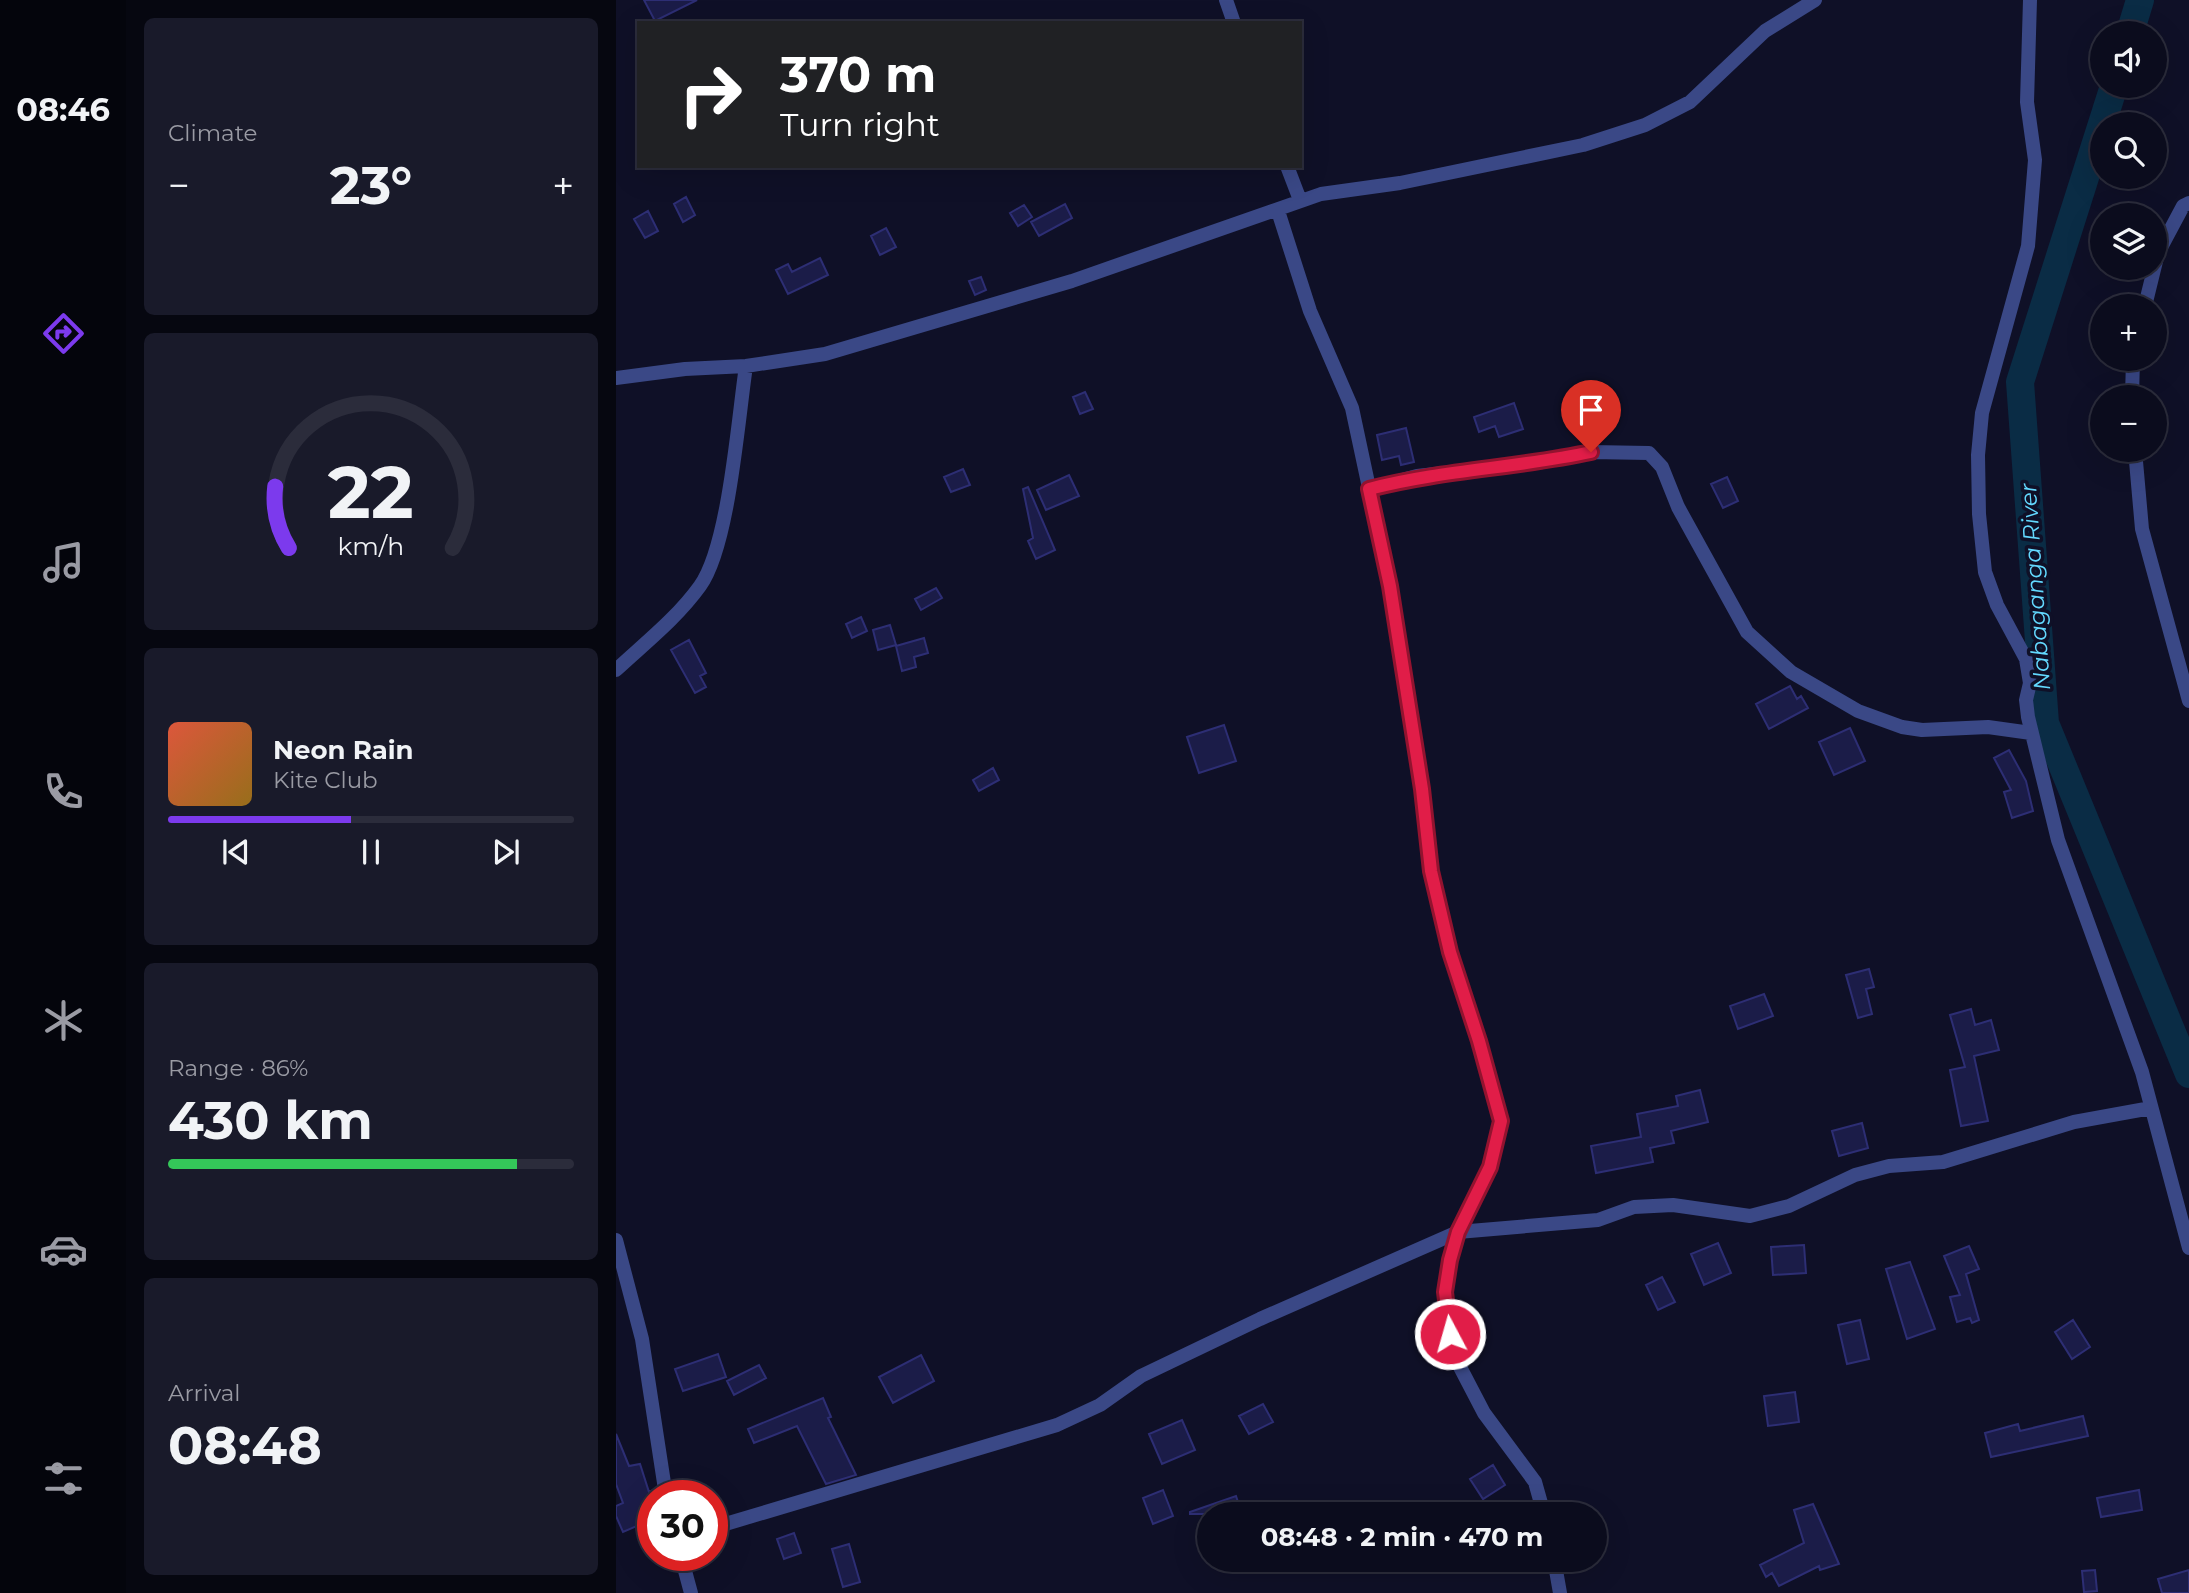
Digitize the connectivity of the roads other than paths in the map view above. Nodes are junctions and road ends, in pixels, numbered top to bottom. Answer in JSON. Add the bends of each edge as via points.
{"nodes":[{"id":1,"x":1226,"y":0,"type":"edge"},
{"id":2,"x":1815,"y":0,"type":"edge"},
{"id":3,"x":2030,"y":0,"type":"edge"},
{"id":4,"x":1233,"y":21,"type":"edge"},
{"id":5,"x":1288,"y":168,"type":"edge"},
{"id":6,"x":1300,"y":200,"type":"junction"},
{"id":7,"x":2189,"y":202,"type":"edge"},
{"id":8,"x":1278,"y":211,"type":"junction"},
{"id":9,"x":2148,"y":294,"type":"edge"},
{"id":10,"x":746,"y":366,"type":"junction"},
{"id":11,"x":616,"y":378,"type":"edge"},
{"id":12,"x":2136,"y":462,"type":"edge"},
{"id":13,"x":1369,"y":489,"type":"junction"},
{"id":14,"x":616,"y":670,"type":"edge"},
{"id":15,"x":2189,"y":701,"type":"edge"},
{"id":16,"x":2031,"y":733,"type":"junction"},
{"id":17,"x":2151,"y":1108,"type":"junction"},
{"id":18,"x":1458,"y":1232,"type":"junction"},
{"id":19,"x":616,"y":1240,"type":"edge"},
{"id":20,"x":2189,"y":1248,"type":"edge"},
{"id":21,"x":664,"y":1480,"type":"edge"},
{"id":22,"x":1541,"y":1502,"type":"edge"},
{"id":23,"x":728,"y":1523,"type":"edge"},
{"id":24,"x":685,"y":1571,"type":"edge"},
{"id":25,"x":1556,"y":1572,"type":"edge"},
{"id":26,"x":691,"y":1593,"type":"edge"},
{"id":27,"x":1560,"y":1593,"type":"edge"}],
"edges":[{"from":1,"to":4,"type":"street"},
{"from":2,"to":6,"type":"street","via":[[1765,31],[1690,102],[1645,125],[1583,145]]},
{"from":3,"to":16,"type":"street","via":[[2027,102],[2035,160],[2028,246],[1982,413],[1978,455],[1985,572],[2026,659]]},
{"from":5,"to":6,"type":"street"},
{"from":6,"to":8,"type":"street"},
{"from":7,"to":9,"type":"street","via":[[2158,253]]},
{"from":8,"to":10,"type":"street","via":[[1072,281],[851,346]]},
{"from":8,"to":13,"type":"street","via":[[1310,311],[1352,408]]},
{"from":10,"to":11,"type":"street"},
{"from":10,"to":14,"type":"street","via":[[720,538],[702,584]]},
{"from":12,"to":15,"type":"street","via":[[2142,529]]},
{"from":13,"to":16,"type":"street","via":[[1417,476],[1543,463],[1591,452],[1649,453],[1662,467],[1678,507],[1747,632],[1791,672],[1849,706],[1902,727],[1987,727]]},
{"from":13,"to":18,"type":"street","via":[[1390,586],[1431,871],[1450,952],[1501,1121],[1490,1167]]},
{"from":16,"to":17,"type":"street","via":[[2058,840],[2116,996]]},
{"from":17,"to":18,"type":"street","via":[[2074,1122],[1943,1162],[1889,1166],[1854,1175],[1788,1206],[1750,1216],[1673,1205],[1634,1207],[1598,1220]]},
{"from":17,"to":20,"type":"street"},
{"from":18,"to":22,"type":"street","via":[[1445,1292],[1460,1367],[1484,1413],[1535,1482]]},
{"from":18,"to":23,"type":"street","via":[[1141,1376],[1100,1405],[1057,1425]]},
{"from":19,"to":21,"type":"street","via":[[642,1339]]},
{"from":24,"to":26,"type":"street"},
{"from":25,"to":27,"type":"street"}]}
